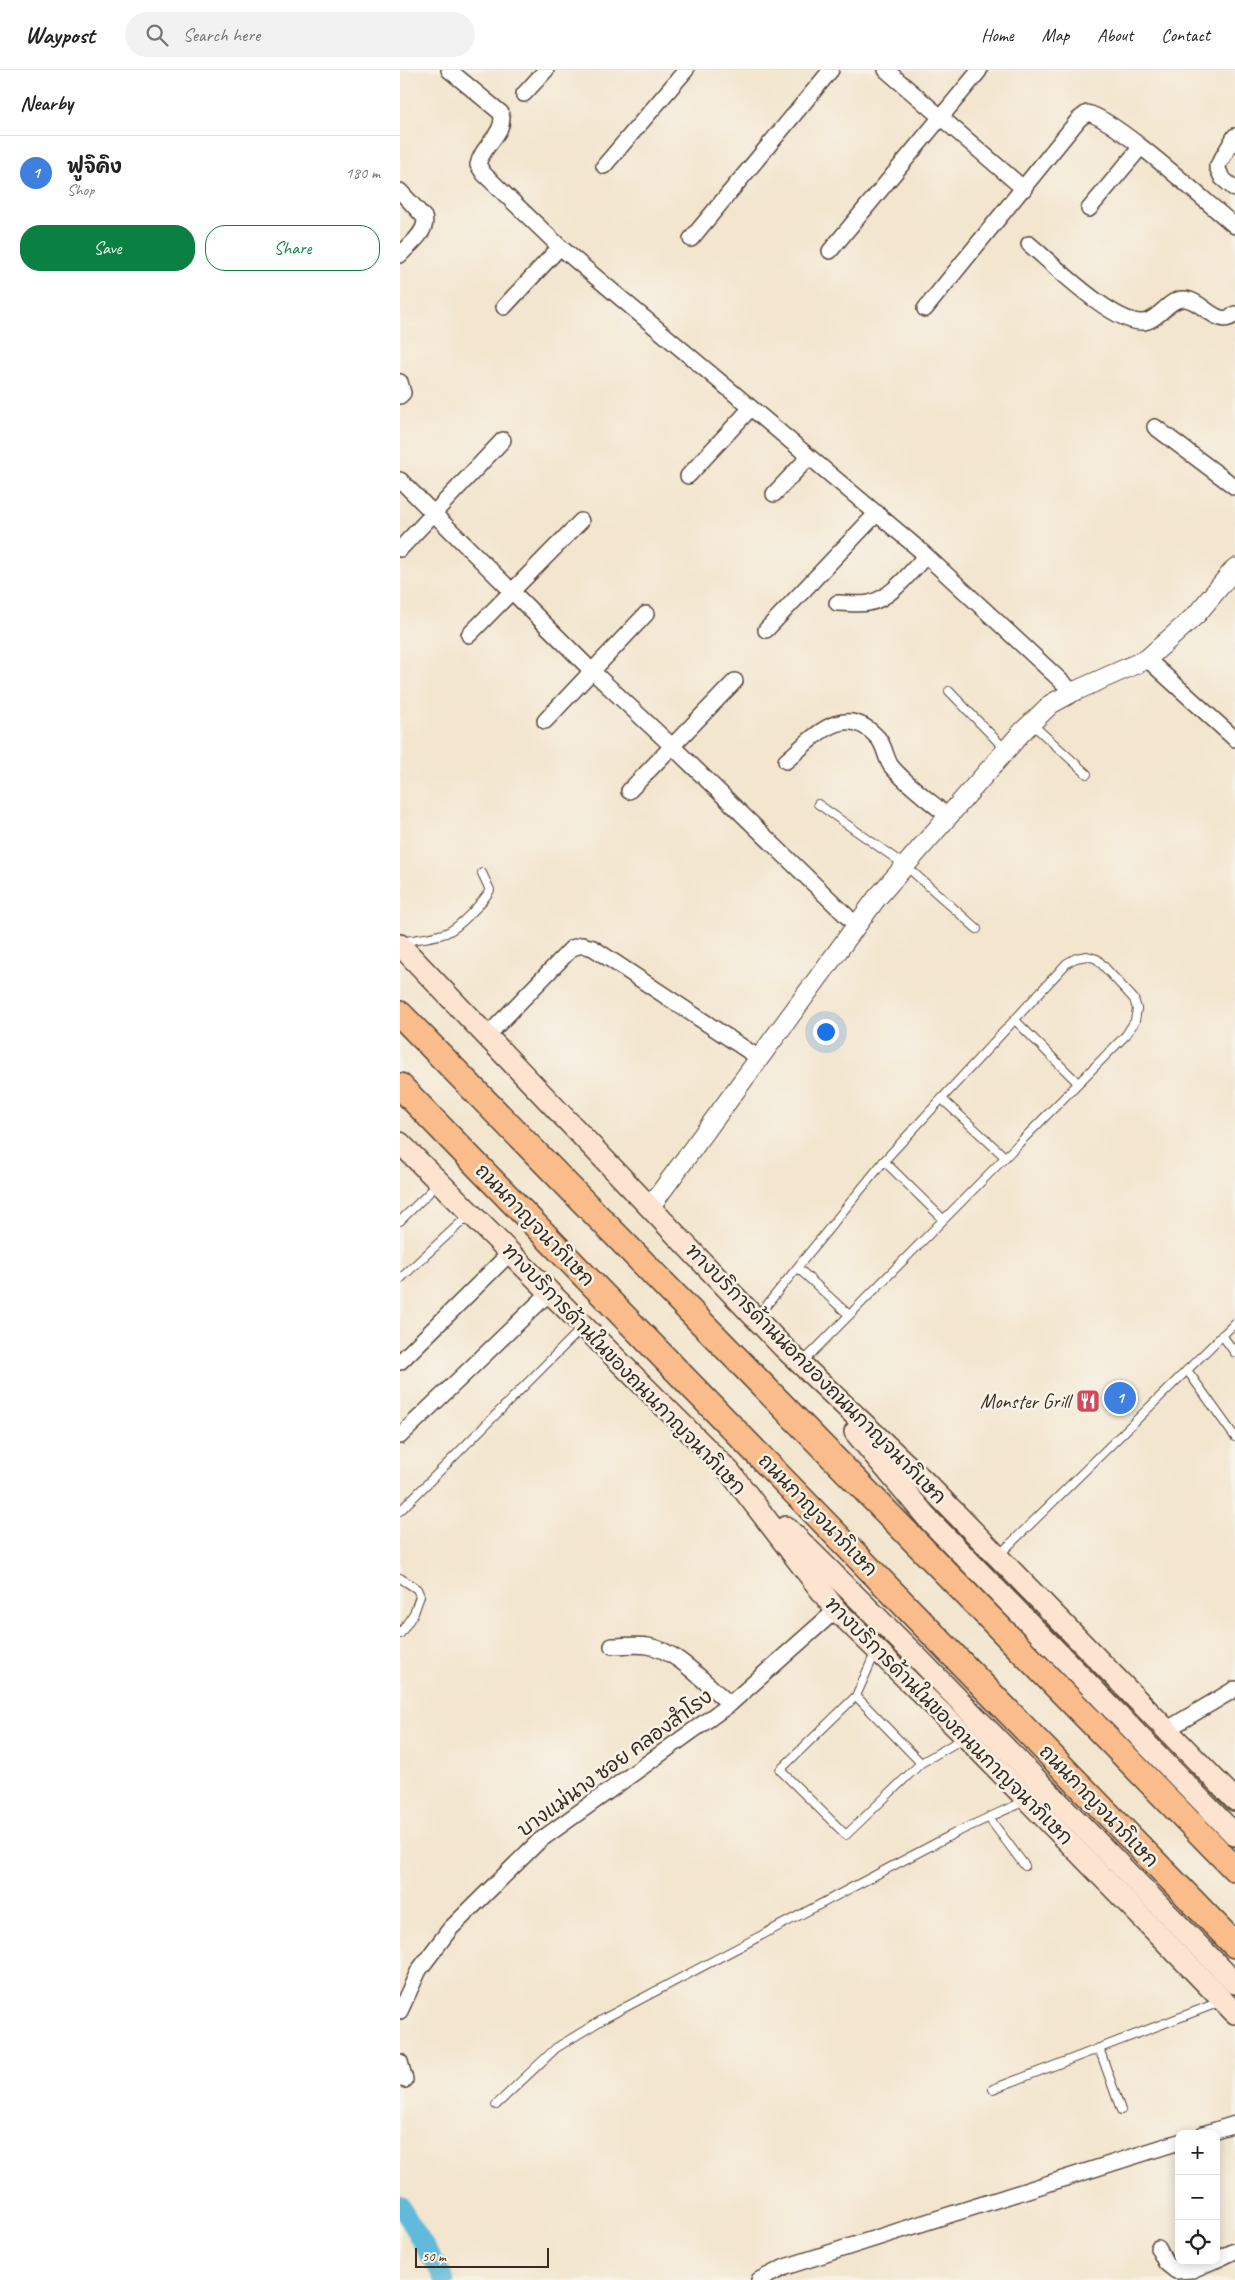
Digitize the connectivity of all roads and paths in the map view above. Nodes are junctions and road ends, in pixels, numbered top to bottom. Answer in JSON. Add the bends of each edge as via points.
{"nodes":[{"id":1,"x":449,"y":70,"type":"edge"},
{"id":2,"x":546,"y":70,"type":"edge"},
{"id":3,"x":686,"y":70,"type":"edge"},
{"id":4,"x":831,"y":70,"type":"edge"},
{"id":5,"x":886,"y":70,"type":"edge"},
{"id":6,"x":979,"y":71,"type":"dead end"},
{"id":7,"x":524,"y":94,"type":"dead end"},
{"id":8,"x":940,"y":118,"type":"junction"},
{"id":9,"x":1234,"y":142,"type":"edge"},
{"id":10,"x":1140,"y":148,"type":"junction"},
{"id":11,"x":604,"y":166,"type":"dead end"},
{"id":12,"x":1024,"y":189,"type":"junction"},
{"id":13,"x":1235,"y":189,"type":"edge"},
{"id":14,"x":400,"y":191,"type":"edge"},
{"id":15,"x":1089,"y":209,"type":"dead end"},
{"id":16,"x":1235,"y":226,"type":"edge"},
{"id":17,"x":691,"y":239,"type":"dead end"},
{"id":18,"x":1029,"y":244,"type":"dead end"},
{"id":19,"x":560,"y":247,"type":"junction"},
{"id":20,"x":830,"y":251,"type":"dead end"},
{"id":21,"x":400,"y":255,"type":"edge"},
{"id":22,"x":504,"y":307,"type":"dead end"},
{"id":23,"x":925,"y":309,"type":"dead end"},
{"id":24,"x":1235,"y":314,"type":"edge"},
{"id":25,"x":400,"y":382,"type":"edge"},
{"id":26,"x":400,"y":396,"type":"edge"},
{"id":27,"x":750,"y":409,"type":"junction"},
{"id":28,"x":1155,"y":427,"type":"dead end"},
{"id":29,"x":503,"y":440,"type":"dead end"},
{"id":30,"x":808,"y":458,"type":"junction"},
{"id":31,"x":688,"y":476,"type":"dead end"},
{"id":32,"x":400,"y":480,"type":"edge"},
{"id":33,"x":1235,"y":487,"type":"edge"},
{"id":34,"x":774,"y":494,"type":"dead end"},
{"id":35,"x":434,"y":512,"type":"junction"},
{"id":36,"x":877,"y":514,"type":"junction"},
{"id":37,"x":581,"y":521,"type":"dead end"},
{"id":38,"x":400,"y":549,"type":"edge"},
{"id":39,"x":926,"y":556,"type":"junction"},
{"id":40,"x":1235,"y":568,"type":"edge"},
{"id":41,"x":512,"y":592,"type":"junction"},
{"id":42,"x":837,"y":602,"type":"dead end"},
{"id":43,"x":646,"y":614,"type":"dead end"},
{"id":44,"x":766,"y":630,"type":"dead end"},
{"id":45,"x":469,"y":635,"type":"dead end"},
{"id":46,"x":1146,"y":659,"type":"junction"},
{"id":47,"x":592,"y":671,"type":"junction"},
{"id":48,"x":735,"y":680,"type":"dead end"},
{"id":49,"x":949,"y":691,"type":"dead end"},
{"id":50,"x":1073,"y":692,"type":"junction"},
{"id":51,"x":545,"y":721,"type":"dead end"},
{"id":52,"x":1030,"y":723,"type":"junction"},
{"id":53,"x":1235,"y":739,"type":"edge"},
{"id":54,"x":672,"y":746,"type":"junction"},
{"id":55,"x":1006,"y":750,"type":"junction"},
{"id":56,"x":786,"y":761,"type":"dead end"},
{"id":57,"x":1087,"y":774,"type":"dead end"},
{"id":58,"x":629,"y":791,"type":"dead end"},
{"id":59,"x":818,"y":804,"type":"dead end"},
{"id":60,"x":949,"y":817,"type":"junction"},
{"id":61,"x":906,"y":866,"type":"junction"},
{"id":62,"x":482,"y":873,"type":"dead end"},
{"id":63,"x":856,"y":925,"type":"junction"},
{"id":64,"x":976,"y":929,"type":"dead end"},
{"id":65,"x":400,"y":944,"type":"edge"},
{"id":66,"x":400,"y":1014,"type":"edge"},
{"id":67,"x":1015,"y":1020,"type":"junction"},
{"id":68,"x":486,"y":1037,"type":"junction"},
{"id":69,"x":759,"y":1058,"type":"junction"},
{"id":70,"x":1078,"y":1083,"type":"junction"},
{"id":71,"x":400,"y":1086,"type":"edge"},
{"id":72,"x":942,"y":1098,"type":"junction"},
{"id":73,"x":400,"y":1143,"type":"edge"},
{"id":74,"x":1005,"y":1157,"type":"junction"},
{"id":75,"x":884,"y":1161,"type":"junction"},
{"id":76,"x":440,"y":1182,"type":"junction"},
{"id":77,"x":650,"y":1207,"type":"junction"},
{"id":78,"x":471,"y":1213,"type":"junction"},
{"id":79,"x":943,"y":1219,"type":"junction"},
{"id":80,"x":400,"y":1221,"type":"edge"},
{"id":81,"x":511,"y":1252,"type":"junction"},
{"id":82,"x":798,"y":1268,"type":"junction"},
{"id":83,"x":400,"y":1279,"type":"edge"},
{"id":84,"x":550,"y":1292,"type":"junction"},
{"id":85,"x":849,"y":1315,"type":"junction"},
{"id":86,"x":756,"y":1319,"type":"junction"},
{"id":87,"x":1235,"y":1323,"type":"edge"},
{"id":88,"x":583,"y":1326,"type":"junction"},
{"id":89,"x":1222,"y":1336,"type":"junction"},
{"id":90,"x":783,"y":1347,"type":"junction"},
{"id":91,"x":1235,"y":1353,"type":"edge"},
{"id":92,"x":400,"y":1362,"type":"edge"},
{"id":93,"x":801,"y":1364,"type":"junction"},
{"id":94,"x":1187,"y":1370,"type":"junction"},
{"id":95,"x":400,"y":1436,"type":"edge"},
{"id":96,"x":1235,"y":1436,"type":"edge"},
{"id":97,"x":729,"y":1471,"type":"junction"},
{"id":98,"x":400,"y":1511,"type":"edge"},
{"id":99,"x":998,"y":1556,"type":"junction"},
{"id":100,"x":400,"y":1578,"type":"edge"},
{"id":101,"x":836,"y":1610,"type":"junction"},
{"id":102,"x":400,"y":1634,"type":"edge"},
{"id":103,"x":612,"y":1646,"type":"dead end"},
{"id":104,"x":876,"y":1650,"type":"junction"},
{"id":105,"x":1235,"y":1690,"type":"edge"},
{"id":106,"x":856,"y":1696,"type":"junction"},
{"id":107,"x":730,"y":1704,"type":"junction"},
{"id":108,"x":1166,"y":1730,"type":"junction"},
{"id":109,"x":966,"y":1737,"type":"junction"},
{"id":110,"x":921,"y":1763,"type":"junction"},
{"id":111,"x":1028,"y":1800,"type":"junction"},
{"id":112,"x":1235,"y":1800,"type":"edge"},
{"id":113,"x":989,"y":1818,"type":"junction"},
{"id":114,"x":1235,"y":1835,"type":"edge"},
{"id":115,"x":1025,"y":1866,"type":"dead end"},
{"id":116,"x":1235,"y":1869,"type":"edge"},
{"id":117,"x":1235,"y":1945,"type":"edge"},
{"id":118,"x":1235,"y":1983,"type":"edge"},
{"id":119,"x":1229,"y":2007,"type":"edge"},
{"id":120,"x":400,"y":2011,"type":"edge"},
{"id":121,"x":1099,"y":2048,"type":"junction"},
{"id":122,"x":400,"y":2062,"type":"edge"},
{"id":123,"x":405,"y":2080,"type":"dead end"},
{"id":124,"x":993,"y":2088,"type":"dead end"},
{"id":125,"x":496,"y":2105,"type":"dead end"},
{"id":126,"x":1122,"y":2110,"type":"dead end"},
{"id":127,"x":1235,"y":2124,"type":"edge"},
{"id":128,"x":1216,"y":2130,"type":"edge"},
{"id":129,"x":1175,"y":2143,"type":"edge"},
{"id":130,"x":1158,"y":2248,"type":"dead end"},
{"id":131,"x":1235,"y":2251,"type":"edge"},
{"id":132,"x":1220,"y":2258,"type":"edge"},
{"id":133,"x":1205,"y":2265,"type":"edge"},
{"id":134,"x":1173,"y":2275,"type":"edge"},
{"id":135,"x":759,"y":2280,"type":"edge"}],
"edges":[{"from":1,"to":19,"type":"street","via":[[502,113],[504,121],[480,156],[478,165]]},
{"from":2,"to":7,"type":"street"},
{"from":3,"to":11,"type":"street"},
{"from":4,"to":17,"type":"street"},
{"from":5,"to":8,"type":"street"},
{"from":6,"to":8,"type":"street"},
{"from":8,"to":12,"type":"street"},
{"from":8,"to":20,"type":"street"},
{"from":9,"to":13,"type":"street","via":[[1217,167],[1222,178]]},
{"from":10,"to":12,"type":"street","via":[[1096,115],[1087,113]]},
{"from":10,"to":15,"type":"street"},
{"from":10,"to":16,"type":"street"},
{"from":12,"to":23,"type":"street"},
{"from":14,"to":21,"type":"street","via":[[426,222]]},
{"from":18,"to":24,"type":"street","via":[[1109,311],[1127,321],[1144,322],[1184,298],[1196,302],[1216,317],[1225,319]]},
{"from":19,"to":22,"type":"street"},
{"from":19,"to":27,"type":"street"},
{"from":25,"to":26,"type":"street","via":[[403,393]]},
{"from":27,"to":30,"type":"street"},
{"from":27,"to":31,"type":"street"},
{"from":28,"to":33,"type":"street"},
{"from":29,"to":35,"type":"street"},
{"from":30,"to":34,"type":"street"},
{"from":30,"to":36,"type":"street"},
{"from":32,"to":35,"type":"street"},
{"from":35,"to":38,"type":"street"},
{"from":35,"to":41,"type":"street"},
{"from":36,"to":39,"type":"street"},
{"from":36,"to":44,"type":"street"},
{"from":37,"to":41,"type":"street"},
{"from":39,"to":42,"type":"street","via":[[878,600],[867,604]]},
{"from":39,"to":50,"type":"street"},
{"from":40,"to":46,"type":"street","via":[[1197,614]]},
{"from":41,"to":45,"type":"street"},
{"from":41,"to":47,"type":"street"},
{"from":43,"to":47,"type":"street"},
{"from":46,"to":50,"type":"street"},
{"from":46,"to":53,"type":"street"},
{"from":47,"to":51,"type":"street"},
{"from":47,"to":54,"type":"street"},
{"from":48,"to":54,"type":"street"},
{"from":49,"to":55,"type":"lane"},
{"from":50,"to":52,"type":"street","via":[[1051,704]]},
{"from":52,"to":55,"type":"street"},
{"from":52,"to":57,"type":"lane"},
{"from":54,"to":58,"type":"street"},
{"from":54,"to":63,"type":"street"},
{"from":55,"to":60,"type":"street"},
{"from":56,"to":60,"type":"street","via":[[825,727],[845,720],[861,725],[882,743],[891,765]]},
{"from":59,"to":61,"type":"lane"},
{"from":60,"to":61,"type":"street"},
{"from":61,"to":63,"type":"street"},
{"from":61,"to":64,"type":"lane"},
{"from":62,"to":65,"type":"lane","via":[[490,890],[455,928]]},
{"from":63,"to":69,"type":"street"},
{"from":65,"to":68,"type":"main road","name":"ทางบริการด้านนอกของถนนกาญจนาภิเษก"},
{"from":66,"to":116,"type":"highway"},
{"from":67,"to":70,"type":"lane"},
{"from":67,"to":70,"type":"lane","via":[[1068,963],[1087,956],[1096,959],[1134,999],[1137,1009],[1135,1021],[1126,1035]]},
{"from":67,"to":72,"type":"lane"},
{"from":68,"to":69,"type":"street","via":[[572,948],[582,945],[593,948]]},
{"from":68,"to":77,"type":"main road","name":"ทางบริการด้านนอกของถนนกาญจนาภิเษก"},
{"from":69,"to":77,"type":"street"},
{"from":70,"to":74,"type":"lane"},
{"from":71,"to":117,"type":"highway","name":"ถนนกาญจนาภิเษก"},
{"from":72,"to":74,"type":"lane"},
{"from":72,"to":75,"type":"lane"},
{"from":73,"to":76,"type":"main road","name":"ทางบริการด้านในของถนนกาญจนาภิเษก"},
{"from":74,"to":79,"type":"lane"},
{"from":75,"to":79,"type":"lane"},
{"from":75,"to":82,"type":"lane"},
{"from":76,"to":78,"type":"main road","name":"ทางบริการด้านในของถนนกาญจนาภิเษก"},
{"from":76,"to":80,"type":"lane"},
{"from":77,"to":86,"type":"main road","name":"ทางบริการด้านนอกของถนนกาญจนาภิเษก"},
{"from":78,"to":81,"type":"main road","name":"ทางบริการด้านในของถนนกาญจนาภิเษก"},
{"from":78,"to":83,"type":"lane"},
{"from":79,"to":85,"type":"lane"},
{"from":81,"to":84,"type":"main road","name":"ทางบริการด้านในของถนนกาญจนาภิเษก"},
{"from":81,"to":92,"type":"street"},
{"from":82,"to":85,"type":"lane"},
{"from":82,"to":86,"type":"lane"},
{"from":84,"to":88,"type":"main road","name":"ทางบริการด้านในของถนนกาญจนาภิเษก"},
{"from":84,"to":95,"type":"street"},
{"from":85,"to":93,"type":"lane"},
{"from":86,"to":90,"type":"main road","name":"ทางบริการด้านนอกของถนนกาญจนาภิเษก"},
{"from":87,"to":89,"type":"lane"},
{"from":88,"to":97,"type":"main road","name":"ทางบริการด้านในของถนนกาญจนาภิเษก"},
{"from":88,"to":98,"type":"lane"},
{"from":89,"to":91,"type":"lane"},
{"from":89,"to":94,"type":"lane"},
{"from":90,"to":93,"type":"main road","name":"ทางบริการด้านนอกของถนนกาญจนาภิเษก"},
{"from":90,"to":114,"type":"main road","via":[[929,1520]]},
{"from":93,"to":99,"type":"main road","name":"ทางบริการด้านนอกของถนนกาญจนาภิเษก"},
{"from":94,"to":96,"type":"lane"},
{"from":94,"to":99,"type":"lane"},
{"from":97,"to":101,"type":"main road","name":"ทางบริการด้านในของถนนกาญจนาภิเษก"},
{"from":97,"to":118,"type":"main road","via":[[924,1664]]},
{"from":99,"to":108,"type":"main road","name":"ทางบริการด้านนอกของถนนกาญจนาภิเษก"},
{"from":100,"to":102,"type":"lane","via":[[417,1589],[420,1596],[414,1613]]},
{"from":101,"to":104,"type":"main road","name":"ทางบริการด้านในของถนนกาญจนาภิเษก"},
{"from":101,"to":107,"type":"street","name":"บางแม่นาง ซอย คลองสำโรง"},
{"from":103,"to":107,"type":"street","via":[[646,1646],[666,1652]]},
{"from":104,"to":106,"type":"lane"},
{"from":104,"to":109,"type":"main road","name":"ทางบริการด้านในของถนนกาญจนาภิเษก"},
{"from":105,"to":108,"type":"street"},
{"from":106,"to":110,"type":"lane"},
{"from":106,"to":110,"type":"lane","via":[[780,1770],[846,1835]]},
{"from":107,"to":120,"type":"street","name":"บางแม่นาง ซอย คลองสำโรง","via":[[539,1841],[450,1929],[419,1970]]},
{"from":108,"to":112,"type":"main road","name":"ทางบริการด้านนอกของถนนกาญจนาภิเษก"},
{"from":109,"to":110,"type":"lane"},
{"from":109,"to":111,"type":"main road","name":"ทางบริการด้านในของถนนกาญจนาภิเษก"},
{"from":111,"to":113,"type":"lane"},
{"from":111,"to":119,"type":"main road","name":"ทางบริการด้านในของถนนกาญจนาภิเษก"},
{"from":113,"to":115,"type":"lane"},
{"from":113,"to":125,"type":"lane","via":[[948,1836],[605,2018],[556,2048]]},
{"from":119,"to":121,"type":"lane"},
{"from":121,"to":124,"type":"lane"},
{"from":121,"to":126,"type":"lane"},
{"from":122,"to":123,"type":"street"},
{"from":127,"to":128,"type":"street"},
{"from":129,"to":135,"type":"street","via":[[784,2267]]},
{"from":130,"to":134,"type":"street"},
{"from":131,"to":132,"type":"street"},
{"from":133,"to":134,"type":"street"}]}
